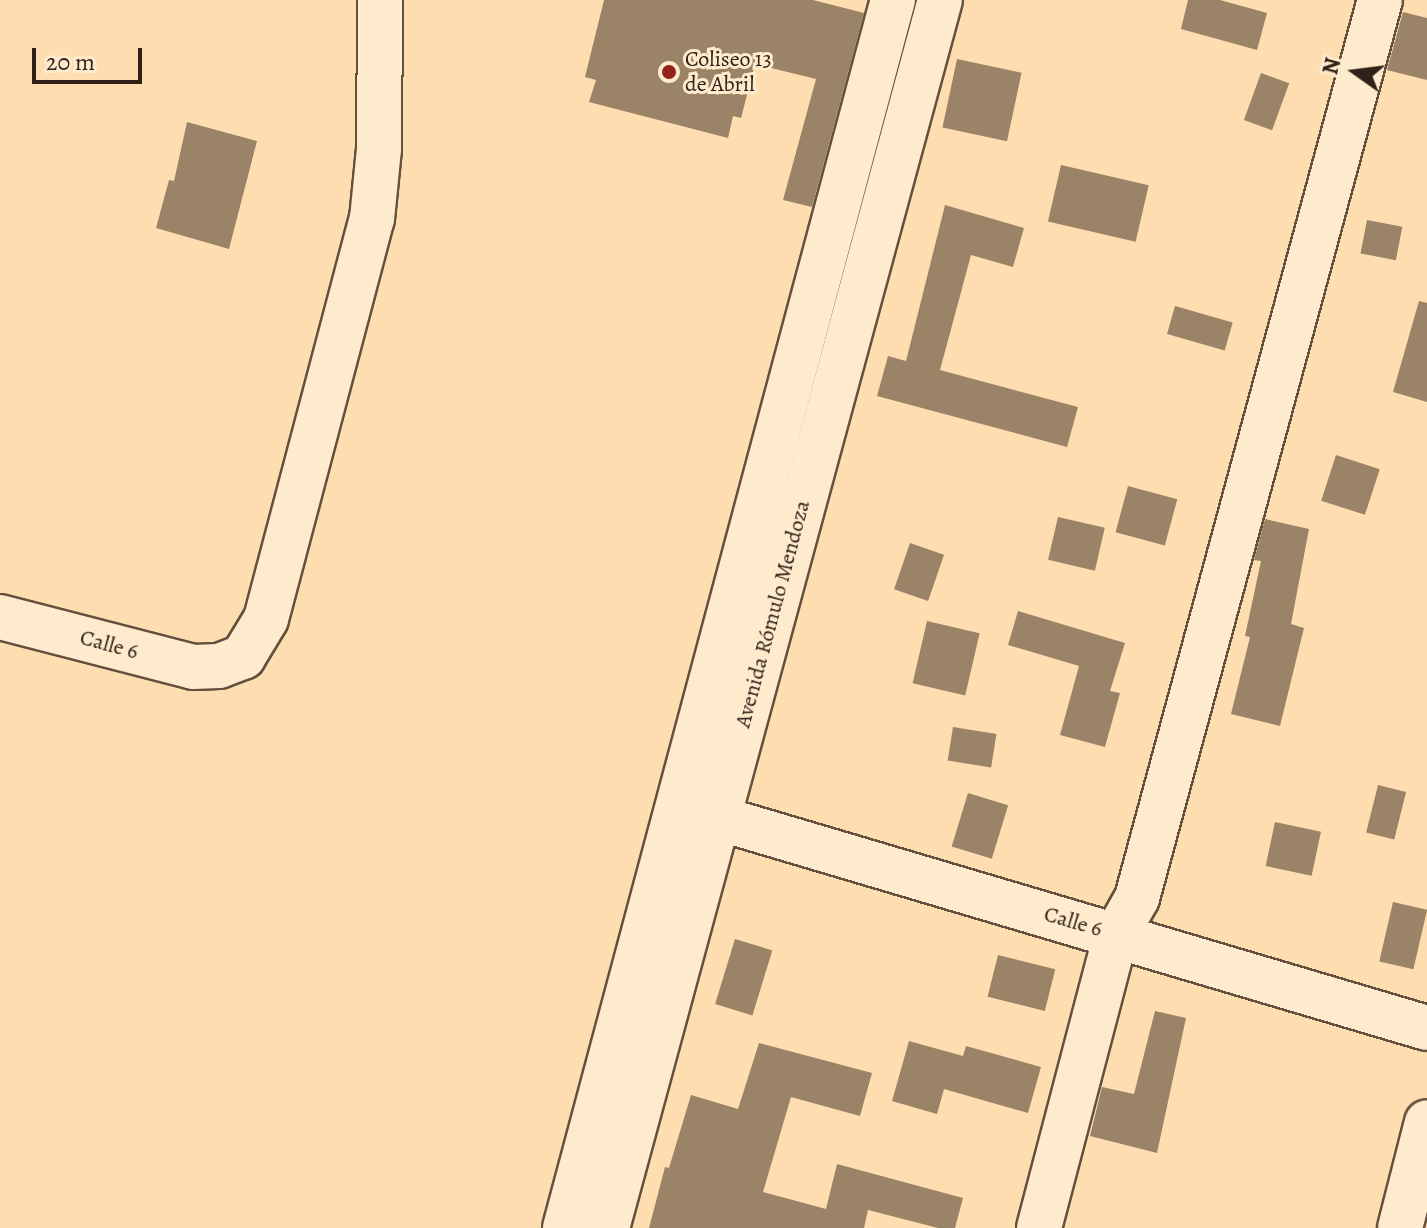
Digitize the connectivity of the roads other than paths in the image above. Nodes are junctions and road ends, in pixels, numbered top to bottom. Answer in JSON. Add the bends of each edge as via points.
{"nodes":[{"id":1,"x":380,"y":0,"type":"edge"},
{"id":2,"x":893,"y":0,"type":"edge"},
{"id":3,"x":940,"y":0,"type":"edge"},
{"id":4,"x":1380,"y":0,"type":"edge"},
{"id":5,"x":0,"y":617,"type":"edge"},
{"id":6,"x":718,"y":818,"type":"junction"},
{"id":7,"x":1116,"y":935,"type":"junction"},
{"id":8,"x":1427,"y":1028,"type":"edge"},
{"id":9,"x":1427,"y":1122,"type":"edge"},
{"id":10,"x":565,"y":1228,"type":"edge"},
{"id":11,"x":607,"y":1228,"type":"edge"},
{"id":12,"x":1039,"y":1228,"type":"edge"},
{"id":13,"x":1400,"y":1228,"type":"edge"}],
"edges":[{"from":1,"to":5,"type":"street","name":"Calle 6","via":[[379,149],[372,219],[266,619],[243,657],[219,666],[193,667]]},
{"from":2,"to":10,"type":"street","name":"Avenida Rómulo Mendoza"},
{"from":3,"to":6,"type":"street","name":"Avenida Rómulo Mendoza"},
{"from":4,"to":7,"type":"street","via":[[1137,898]]},
{"from":6,"to":7,"type":"street","name":"Calle 6"},
{"from":6,"to":11,"type":"street","name":"Avenida Rómulo Mendoza"},
{"from":7,"to":8,"type":"street","name":"Calle 6"},
{"from":7,"to":12,"type":"street"},
{"from":9,"to":13,"type":"street"}]}
